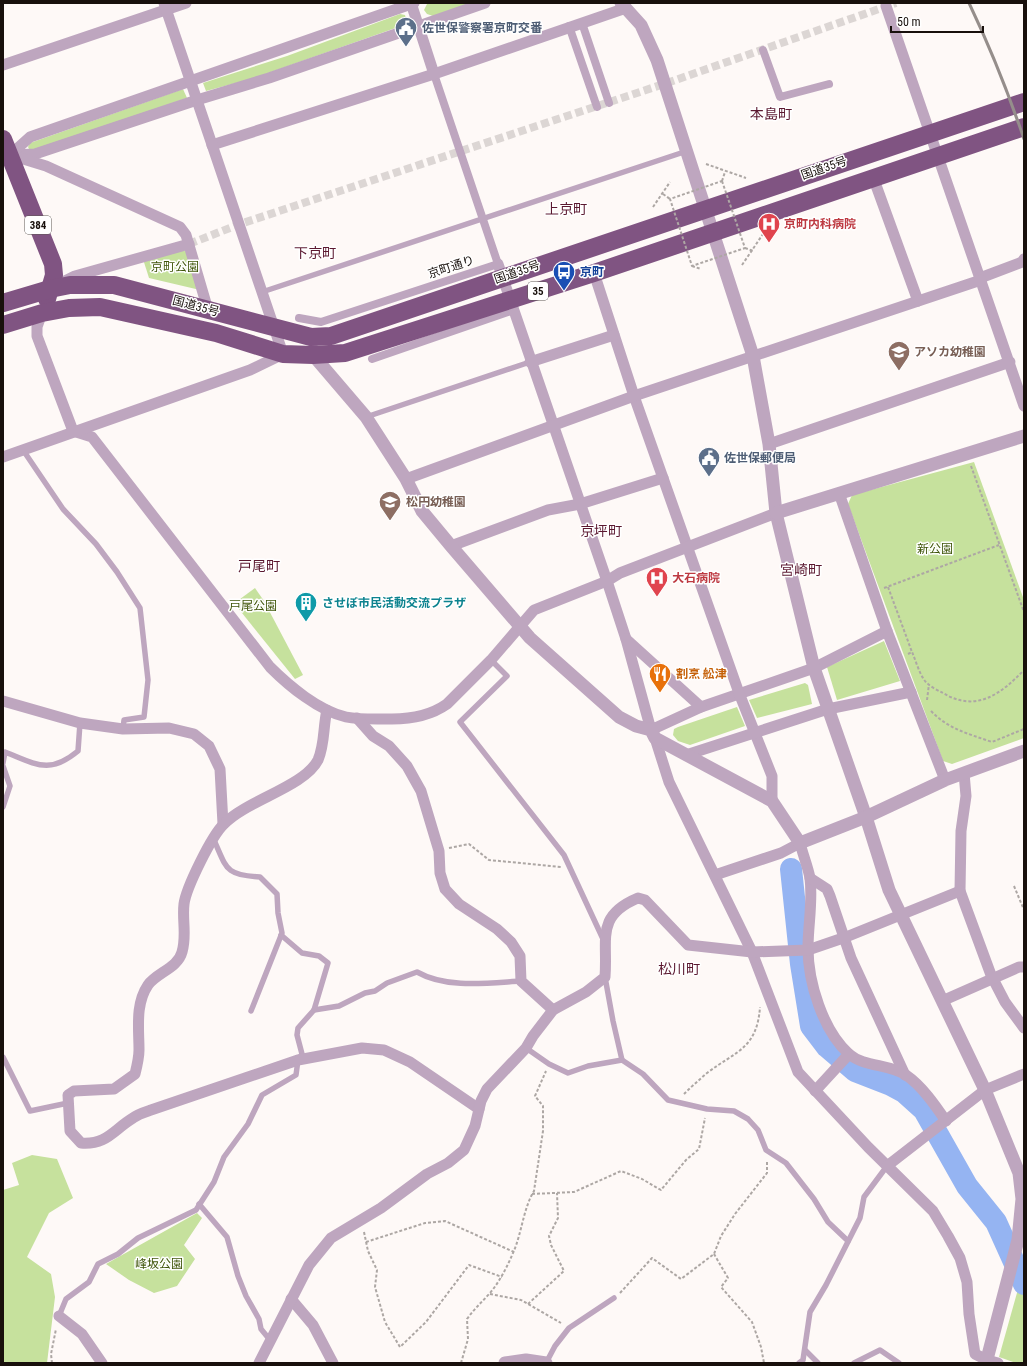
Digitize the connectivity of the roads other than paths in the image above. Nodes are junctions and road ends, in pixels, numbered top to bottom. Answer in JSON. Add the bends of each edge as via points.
{"nodes":[{"id":1,"x":186,"y":3,"type":"edge"},
{"id":2,"x":412,"y":3,"type":"edge"},
{"id":3,"x":485,"y":3,"type":"edge"},
{"id":4,"x":623,"y":5,"type":"edge"},
{"id":5,"x":165,"y":6,"type":"edge"},
{"id":6,"x":886,"y":6,"type":"dead end"},
{"id":7,"x":582,"y":22,"type":"junction"},
{"id":8,"x":570,"y":26,"type":"junction"},
{"id":9,"x":418,"y":27,"type":"junction"},
{"id":10,"x":763,"y":50,"type":"dead end"},
{"id":11,"x":3,"y":65,"type":"edge"},
{"id":12,"x":434,"y":74,"type":"junction"},
{"id":13,"x":190,"y":81,"type":"junction"},
{"id":14,"x":829,"y":84,"type":"dead end"},
{"id":15,"x":197,"y":100,"type":"junction"},
{"id":16,"x":609,"y":102,"type":"dead end"},
{"id":17,"x":1024,"y":102,"type":"edge"},
{"id":18,"x":597,"y":107,"type":"dead end"},
{"id":19,"x":1024,"y":126,"type":"edge"},
{"id":20,"x":930,"y":133,"type":"junction"},
{"id":21,"x":212,"y":145,"type":"junction"},
{"id":22,"x":5,"y":150,"type":"edge"},
{"id":23,"x":687,"y":151,"type":"junction"},
{"id":24,"x":938,"y":155,"type":"junction"},
{"id":25,"x":873,"y":177,"type":"junction"},
{"id":26,"x":706,"y":209,"type":"junction"},
{"id":27,"x":482,"y":220,"type":"junction"},
{"id":28,"x":713,"y":231,"type":"junction"},
{"id":29,"x":188,"y":244,"type":"junction"},
{"id":30,"x":1024,"y":259,"type":"edge"},
{"id":31,"x":500,"y":271,"type":"junction"},
{"id":32,"x":594,"y":273,"type":"junction"},
{"id":33,"x":980,"y":279,"type":"junction"},
{"id":34,"x":50,"y":289,"type":"junction"},
{"id":35,"x":262,"y":292,"type":"junction"},
{"id":36,"x":918,"y":302,"type":"junction"},
{"id":37,"x":3,"y":303,"type":"edge"},
{"id":38,"x":512,"y":305,"type":"junction"},
{"id":39,"x":208,"y":310,"type":"junction"},
{"id":40,"x":42,"y":313,"type":"junction"},
{"id":41,"x":299,"y":318,"type":"dead end"},
{"id":42,"x":3,"y":325,"type":"edge"},
{"id":43,"x":273,"y":326,"type":"junction"},
{"id":44,"x":614,"y":335,"type":"junction"},
{"id":45,"x":311,"y":337,"type":"junction"},
{"id":46,"x":283,"y":354,"type":"junction"},
{"id":47,"x":313,"y":355,"type":"junction"},
{"id":48,"x":753,"y":356,"type":"junction"},
{"id":49,"x":372,"y":358,"type":"dead end"},
{"id":50,"x":530,"y":362,"type":"junction"},
{"id":51,"x":1010,"y":362,"type":"junction"},
{"id":52,"x":634,"y":396,"type":"junction"},
{"id":53,"x":1024,"y":406,"type":"edge"},
{"id":54,"x":366,"y":417,"type":"junction"},
{"id":55,"x":554,"y":426,"type":"junction"},
{"id":56,"x":73,"y":431,"type":"junction"},
{"id":57,"x":1024,"y":436,"type":"edge"},
{"id":58,"x":769,"y":444,"type":"junction"},
{"id":59,"x":23,"y":450,"type":"junction"},
{"id":60,"x":3,"y":456,"type":"edge"},
{"id":61,"x":663,"y":478,"type":"junction"},
{"id":62,"x":406,"y":479,"type":"junction"},
{"id":63,"x":839,"y":493,"type":"junction"},
{"id":64,"x":580,"y":504,"type":"junction"},
{"id":65,"x":776,"y":513,"type":"junction"},
{"id":66,"x":451,"y":546,"type":"junction"},
{"id":67,"x":687,"y":547,"type":"junction"},
{"id":68,"x":607,"y":581,"type":"junction"},
{"id":69,"x":520,"y":626,"type":"junction"},
{"id":70,"x":887,"y":631,"type":"junction"},
{"id":71,"x":626,"y":639,"type":"junction"},
{"id":72,"x":491,"y":660,"type":"junction"},
{"id":73,"x":814,"y":668,"type":"junction"},
{"id":74,"x":911,"y":692,"type":"junction"},
{"id":75,"x":739,"y":693,"type":"junction"},
{"id":76,"x":3,"y":701,"type":"edge"},
{"id":77,"x":701,"y":707,"type":"junction"},
{"id":78,"x":828,"y":709,"type":"junction"},
{"id":79,"x":328,"y":710,"type":"junction"},
{"id":80,"x":357,"y":718,"type":"junction"},
{"id":81,"x":80,"y":723,"type":"junction"},
{"id":82,"x":123,"y":729,"type":"junction"},
{"id":83,"x":754,"y":733,"type":"junction"},
{"id":84,"x":653,"y":734,"type":"junction"},
{"id":85,"x":1023,"y":753,"type":"edge"},
{"id":86,"x":686,"y":755,"type":"junction"},
{"id":87,"x":3,"y":762,"type":"edge"},
{"id":88,"x":3,"y":766,"type":"edge"},
{"id":89,"x":964,"y":774,"type":"junction"},
{"id":90,"x":945,"y":780,"type":"junction"},
{"id":91,"x":772,"y":801,"type":"junction"},
{"id":92,"x":3,"y":807,"type":"edge"},
{"id":93,"x":866,"y":817,"type":"junction"},
{"id":94,"x":223,"y":824,"type":"junction"},
{"id":95,"x":214,"y":840,"type":"junction"},
{"id":96,"x":800,"y":843,"type":"junction"},
{"id":97,"x":715,"y":876,"type":"junction"},
{"id":98,"x":810,"y":878,"type":"junction"},
{"id":99,"x":960,"y":891,"type":"junction"},
{"id":100,"x":901,"y":915,"type":"junction"},
{"id":101,"x":281,"y":935,"type":"junction"},
{"id":102,"x":843,"y":938,"type":"junction"},
{"id":103,"x":605,"y":943,"type":"junction"},
{"id":104,"x":808,"y":950,"type":"junction"},
{"id":105,"x":752,"y":952,"type":"junction"},
{"id":106,"x":1024,"y":967,"type":"edge"},
{"id":107,"x":605,"y":977,"type":"junction"},
{"id":108,"x":993,"y":979,"type":"junction"},
{"id":109,"x":522,"y":981,"type":"junction"},
{"id":110,"x":942,"y":1002,"type":"junction"},
{"id":111,"x":314,"y":1010,"type":"junction"},
{"id":112,"x":554,"y":1010,"type":"junction"},
{"id":113,"x":251,"y":1011,"type":"dead end"},
{"id":114,"x":1024,"y":1028,"type":"edge"},
{"id":115,"x":526,"y":1048,"type":"junction"},
{"id":116,"x":849,"y":1054,"type":"junction"},
{"id":117,"x":3,"y":1057,"type":"edge"},
{"id":118,"x":298,"y":1060,"type":"junction"},
{"id":119,"x":622,"y":1060,"type":"junction"},
{"id":120,"x":1024,"y":1074,"type":"edge"},
{"id":121,"x":905,"y":1075,"type":"junction"},
{"id":122,"x":984,"y":1090,"type":"junction"},
{"id":123,"x":815,"y":1091,"type":"junction"},
{"id":124,"x":68,"y":1103,"type":"junction"},
{"id":125,"x":479,"y":1109,"type":"junction"},
{"id":126,"x":946,"y":1120,"type":"junction"},
{"id":127,"x":887,"y":1166,"type":"junction"},
{"id":128,"x":1023,"y":1199,"type":"edge"},
{"id":129,"x":199,"y":1204,"type":"junction"},
{"id":130,"x":848,"y":1241,"type":"junction"},
{"id":131,"x":614,"y":1298,"type":"road end"},
{"id":132,"x":291,"y":1299,"type":"junction"},
{"id":133,"x":58,"y":1316,"type":"joint"},
{"id":134,"x":270,"y":1340,"type":"junction"},
{"id":135,"x":805,"y":1350,"type":"junction"},
{"id":136,"x":991,"y":1362,"type":"edge"},
{"id":137,"x":102,"y":1363,"type":"edge"},
{"id":138,"x":259,"y":1363,"type":"edge"},
{"id":139,"x":333,"y":1363,"type":"edge"},
{"id":140,"x":505,"y":1363,"type":"edge"},
{"id":141,"x":546,"y":1363,"type":"edge"},
{"id":142,"x":799,"y":1363,"type":"edge"},
{"id":143,"x":818,"y":1363,"type":"edge"},
{"id":144,"x":854,"y":1363,"type":"edge"},
{"id":145,"x":899,"y":1363,"type":"edge"}],
"edges":[{"from":1,"to":5,"type":"street"},
{"from":2,"to":9,"type":"street"},
{"from":2,"to":13,"type":"street"},
{"from":3,"to":9,"type":"street"},
{"from":4,"to":7,"type":"street"},
{"from":4,"to":23,"type":"street","via":[[642,25],[657,60]]},
{"from":5,"to":11,"type":"street"},
{"from":5,"to":13,"type":"street"},
{"from":6,"to":20,"type":"street"},
{"from":7,"to":8,"type":"street"},
{"from":7,"to":16,"type":"street"},
{"from":8,"to":12,"type":"street"},
{"from":8,"to":18,"type":"street"},
{"from":9,"to":12,"type":"street"},
{"from":9,"to":15,"type":"street"},
{"from":10,"to":14,"type":"street","via":[[780,97]]},
{"from":12,"to":21,"type":"street"},
{"from":12,"to":27,"type":"street"},
{"from":13,"to":15,"type":"street"},
{"from":13,"to":22,"type":"street","via":[[30,137]]},
{"from":15,"to":21,"type":"street"},
{"from":15,"to":22,"type":"street","via":[[35,154]]},
{"from":17,"to":20,"type":"highway","name":"国道35号","number":"35"},
{"from":19,"to":24,"type":"highway","name":"国道35号","number":"35"},
{"from":20,"to":24,"type":"street"},
{"from":20,"to":26,"type":"highway","name":"国道35号","number":"35"},
{"from":21,"to":35,"type":"street"},
{"from":22,"to":29,"type":"street","via":[[180,227],[186,235]]},
{"from":22,"to":34,"type":"highway","number":"384","via":[[52,259],[54,276]]},
{"from":23,"to":26,"type":"street"},
{"from":23,"to":27,"type":"lane"},
{"from":24,"to":25,"type":"highway","name":"国道35号","number":"35"},
{"from":24,"to":33,"type":"street"},
{"from":25,"to":28,"type":"highway","name":"国道35号","number":"35"},
{"from":25,"to":36,"type":"street"},
{"from":26,"to":28,"type":"street"},
{"from":26,"to":31,"type":"highway","name":"国道35号","number":"35"},
{"from":27,"to":31,"type":"street"},
{"from":27,"to":35,"type":"lane"},
{"from":28,"to":32,"type":"highway","name":"国道35号","number":"35"},
{"from":28,"to":48,"type":"street"},
{"from":29,"to":34,"type":"street","via":[[75,276]]},
{"from":29,"to":39,"type":"street"},
{"from":30,"to":33,"type":"street"},
{"from":31,"to":38,"type":"street"},
{"from":31,"to":41,"type":"street","name":"京町通り","via":[[321,322]]},
{"from":31,"to":45,"type":"highway","name":"国道35号","number":"35","via":[[331,336]]},
{"from":32,"to":38,"type":"highway","name":"国道35号","number":"35"},
{"from":32,"to":44,"type":"street"},
{"from":33,"to":36,"type":"street"},
{"from":33,"to":51,"type":"street"},
{"from":34,"to":37,"type":"highway","name":"国道35号","number":"35"},
{"from":34,"to":39,"type":"highway","name":"国道35号","number":"35","via":[[70,285],[114,285]]},
{"from":34,"to":40,"type":"highway","number":"384"},
{"from":35,"to":43,"type":"street"},
{"from":36,"to":48,"type":"street"},
{"from":38,"to":47,"type":"highway","name":"国道35号","number":"35","via":[[345,353]]},
{"from":38,"to":49,"type":"street"},
{"from":38,"to":50,"type":"street"},
{"from":39,"to":43,"type":"highway","name":"国道35号","number":"35"},
{"from":40,"to":42,"type":"highway","name":"国道35号","number":"35"},
{"from":40,"to":46,"type":"highway","name":"国道35号","number":"35","via":[[69,308],[100,307],[216,333]]},
{"from":40,"to":56,"type":"street","via":[[37,336]]},
{"from":43,"to":45,"type":"highway","name":"国道35号","number":"35"},
{"from":43,"to":46,"type":"street"},
{"from":44,"to":50,"type":"street"},
{"from":44,"to":52,"type":"street"},
{"from":45,"to":47,"type":"street"},
{"from":46,"to":47,"type":"highway","name":"国道35号","number":"35"},
{"from":46,"to":56,"type":"street","via":[[250,370]]},
{"from":47,"to":54,"type":"street"},
{"from":48,"to":52,"type":"street"},
{"from":48,"to":58,"type":"street"},
{"from":50,"to":54,"type":"lane"},
{"from":50,"to":55,"type":"street"},
{"from":51,"to":53,"type":"street"},
{"from":51,"to":58,"type":"street"},
{"from":52,"to":55,"type":"street"},
{"from":52,"to":61,"type":"street"},
{"from":54,"to":62,"type":"street"},
{"from":55,"to":62,"type":"street"},
{"from":55,"to":64,"type":"street"},
{"from":56,"to":59,"type":"street"},
{"from":56,"to":79,"type":"street","via":[[92,437],[270,667],[287,684]]},
{"from":57,"to":63,"type":"street"},
{"from":58,"to":65,"type":"street"},
{"from":59,"to":60,"type":"street"},
{"from":59,"to":82,"type":"lane","via":[[63,509],[96,544],[140,608],[148,680],[144,717],[124,720]]},
{"from":61,"to":64,"type":"street"},
{"from":61,"to":67,"type":"street"},
{"from":62,"to":66,"type":"street","via":[[422,511]]},
{"from":63,"to":65,"type":"street"},
{"from":63,"to":70,"type":"street"},
{"from":64,"to":66,"type":"street","via":[[548,510]]},
{"from":64,"to":68,"type":"street"},
{"from":65,"to":67,"type":"street"},
{"from":65,"to":73,"type":"street"},
{"from":66,"to":69,"type":"street"},
{"from":67,"to":68,"type":"street","via":[[620,573]]},
{"from":67,"to":75,"type":"street"},
{"from":68,"to":69,"type":"street","via":[[534,610]]},
{"from":68,"to":71,"type":"street"},
{"from":69,"to":72,"type":"street"},
{"from":69,"to":84,"type":"street","via":[[530,638],[619,717]]},
{"from":70,"to":73,"type":"street"},
{"from":70,"to":74,"type":"street"},
{"from":71,"to":77,"type":"street"},
{"from":71,"to":84,"type":"street"},
{"from":72,"to":80,"type":"street","via":[[447,704],[427,715],[399,719]]},
{"from":72,"to":103,"type":"lane","via":[[507,676],[460,722],[564,855]]},
{"from":73,"to":75,"type":"street"},
{"from":73,"to":78,"type":"street"},
{"from":74,"to":78,"type":"street"},
{"from":74,"to":90,"type":"street","via":[[922,707]]},
{"from":75,"to":77,"type":"street"},
{"from":75,"to":83,"type":"street"},
{"from":76,"to":81,"type":"street"},
{"from":77,"to":84,"type":"street"},
{"from":78,"to":83,"type":"street"},
{"from":78,"to":93,"type":"street"},
{"from":79,"to":80,"type":"street"},
{"from":79,"to":94,"type":"street","via":[[322,748],[317,761],[307,773],[245,808]]},
{"from":80,"to":109,"type":"street","via":[[407,766],[422,791],[439,851],[440,873],[445,889],[458,904],[497,929],[511,942],[520,956]]},
{"from":81,"to":82,"type":"street"},
{"from":81,"to":87,"type":"lane","via":[[78,751],[66,761],[42,767],[5,752]]},
{"from":82,"to":94,"type":"street","via":[[169,728],[194,734],[209,746],[220,769]]},
{"from":83,"to":86,"type":"street"},
{"from":83,"to":91,"type":"street","via":[[772,776]]},
{"from":84,"to":86,"type":"street"},
{"from":84,"to":97,"type":"street","via":[[669,782]]},
{"from":85,"to":89,"type":"street"},
{"from":86,"to":91,"type":"street"},
{"from":88,"to":92,"type":"lane","via":[[10,786]]},
{"from":89,"to":90,"type":"street"},
{"from":89,"to":99,"type":"street","via":[[966,796],[961,831]]},
{"from":90,"to":93,"type":"street"},
{"from":91,"to":96,"type":"street"},
{"from":93,"to":96,"type":"street"},
{"from":93,"to":100,"type":"street","via":[[889,890]]},
{"from":94,"to":95,"type":"street"},
{"from":95,"to":101,"type":"lane","via":[[227,868],[240,876],[260,877],[278,894]]},
{"from":95,"to":124,"type":"street","via":[[189,885],[184,905],[182,954],[173,965],[148,985],[141,1004],[138,1026],[139,1051],[135,1074],[114,1089],[74,1090],[68,1094]]},
{"from":96,"to":97,"type":"street","via":[[781,853]]},
{"from":96,"to":98,"type":"street"},
{"from":97,"to":105,"type":"street"},
{"from":98,"to":102,"type":"street","via":[[827,889]]},
{"from":98,"to":104,"type":"street"},
{"from":99,"to":100,"type":"street"},
{"from":99,"to":108,"type":"street"},
{"from":100,"to":102,"type":"street"},
{"from":100,"to":110,"type":"street"},
{"from":101,"to":111,"type":"lane","via":[[302,953],[319,956],[328,963]]},
{"from":101,"to":113,"type":"lane"},
{"from":102,"to":104,"type":"street"},
{"from":102,"to":121,"type":"street"},
{"from":103,"to":105,"type":"street","via":[[606,929],[611,917],[620,907],[638,898],[650,903],[688,945]]},
{"from":103,"to":107,"type":"street"},
{"from":104,"to":105,"type":"street"},
{"from":104,"to":116,"type":"street","via":[[813,986],[822,1015],[832,1033]]},
{"from":105,"to":123,"type":"street","via":[[798,1072]]},
{"from":106,"to":108,"type":"street"},
{"from":107,"to":112,"type":"street","via":[[586,992]]},
{"from":107,"to":119,"type":"lane"},
{"from":108,"to":110,"type":"street"},
{"from":108,"to":114,"type":"street","via":[[1005,1002]]},
{"from":109,"to":111,"type":"lane","via":[[476,984],[448,981],[417,972],[339,1006]]},
{"from":109,"to":112,"type":"street"},
{"from":110,"to":122,"type":"street"},
{"from":111,"to":118,"type":"lane","via":[[298,1028],[297,1035],[302,1054]]},
{"from":112,"to":115,"type":"street"},
{"from":115,"to":119,"type":"lane","via":[[568,1073],[588,1066]]},
{"from":115,"to":125,"type":"street","via":[[487,1089]]},
{"from":116,"to":121,"type":"street"},
{"from":116,"to":123,"type":"street"},
{"from":117,"to":124,"type":"lane","via":[[30,1110]]},
{"from":118,"to":124,"type":"street","via":[[134,1117],[104,1140],[93,1144],[80,1143],[70,1131]]},
{"from":118,"to":125,"type":"street","via":[[362,1048],[384,1050],[410,1062]]},
{"from":118,"to":129,"type":"lane","via":[[296,1075],[262,1095],[248,1124],[224,1157],[214,1182]]},
{"from":119,"to":130,"type":"lane","via":[[643,1074],[668,1100],[734,1112],[748,1119],[758,1130],[766,1150],[786,1163],[828,1222]]},
{"from":120,"to":122,"type":"street"},
{"from":121,"to":126,"type":"street","via":[[932,1101]]},
{"from":122,"to":126,"type":"street"},
{"from":122,"to":128,"type":"street","via":[[1016,1161]]},
{"from":123,"to":127,"type":"street"},
{"from":125,"to":132,"type":"street","via":[[475,1126],[464,1150],[381,1208],[331,1238],[310,1265]]},
{"from":126,"to":127,"type":"street"},
{"from":127,"to":130,"type":"lane","via":[[864,1197],[860,1218]]},
{"from":127,"to":136,"type":"street","via":[[933,1210],[951,1241],[960,1258],[967,1282],[975,1354]]},
{"from":128,"to":136,"type":"street","via":[[1018,1240]]},
{"from":129,"to":133,"type":"lane","via":[[196,1210],[138,1238],[118,1254],[98,1264],[89,1282],[66,1299]]},
{"from":129,"to":134,"type":"lane","via":[[227,1237],[244,1289],[259,1319],[261,1329]]},
{"from":130,"to":135,"type":"lane","via":[[810,1312]]},
{"from":131,"to":141,"type":"lane","via":[[569,1328]]},
{"from":132,"to":134,"type":"street"},
{"from":132,"to":139,"type":"street","via":[[312,1325]]},
{"from":133,"to":137,"type":"street","via":[[82,1334]]},
{"from":134,"to":138,"type":"street"},
{"from":135,"to":142,"type":"lane","via":[[803,1360]]},
{"from":135,"to":143,"type":"lane"},
{"from":140,"to":141,"type":"street","via":[[526,1360]]},
{"from":144,"to":145,"type":"lane","via":[[880,1350]]}]}
